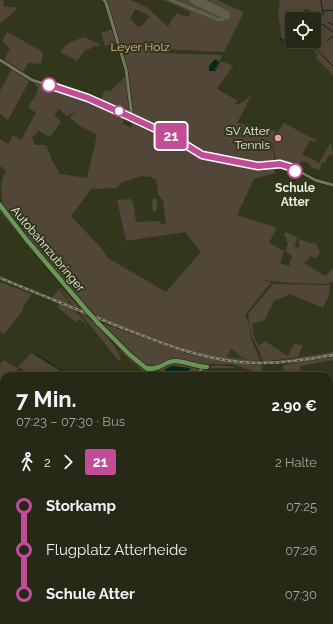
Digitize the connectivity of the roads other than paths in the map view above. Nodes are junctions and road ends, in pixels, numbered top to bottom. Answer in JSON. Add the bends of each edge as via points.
{"nodes":[{"id":1,"x":104,"y":0,"type":"edge"},
{"id":2,"x":0,"y":60,"type":"edge"},
{"id":3,"x":132,"y":118,"type":"junction"},
{"id":4,"x":333,"y":185,"type":"edge"},
{"id":5,"x":0,"y":205,"type":"edge"},
{"id":6,"x":161,"y":366,"type":"junction"},
{"id":7,"x":144,"y":367,"type":"junction"},
{"id":8,"x":207,"y":367,"type":"dead end"},
{"id":9,"x":199,"y":368,"type":"junction"},
{"id":10,"x":148,"y":372,"type":"edge"},
{"id":11,"x":151,"y":372,"type":"edge"},
{"id":12,"x":159,"y":372,"type":"edge"},
{"id":13,"x":196,"y":372,"type":"edge"}],
"edges":[{"from":1,"to":3,"type":"street","via":[[124,64]]},
{"from":2,"to":3,"type":"street","via":[[32,80],[88,98]]},
{"from":3,"to":4,"type":"street","via":[[206,156],[258,166],[280,164]]},
{"from":5,"to":7,"type":"highway","name":"Autobahnzubringer","bridge":true,"via":[[82,305]]},
{"from":6,"to":7,"type":"highway","via":[[153,369]]},
{"from":6,"to":9,"type":"highway","via":[[175,361]]},
{"from":6,"to":12,"type":"highway"},
{"from":7,"to":10,"type":"highway"},
{"from":7,"to":11,"type":"highway"},
{"from":8,"to":9,"type":"highway"},
{"from":9,"to":13,"type":"street"}]}
